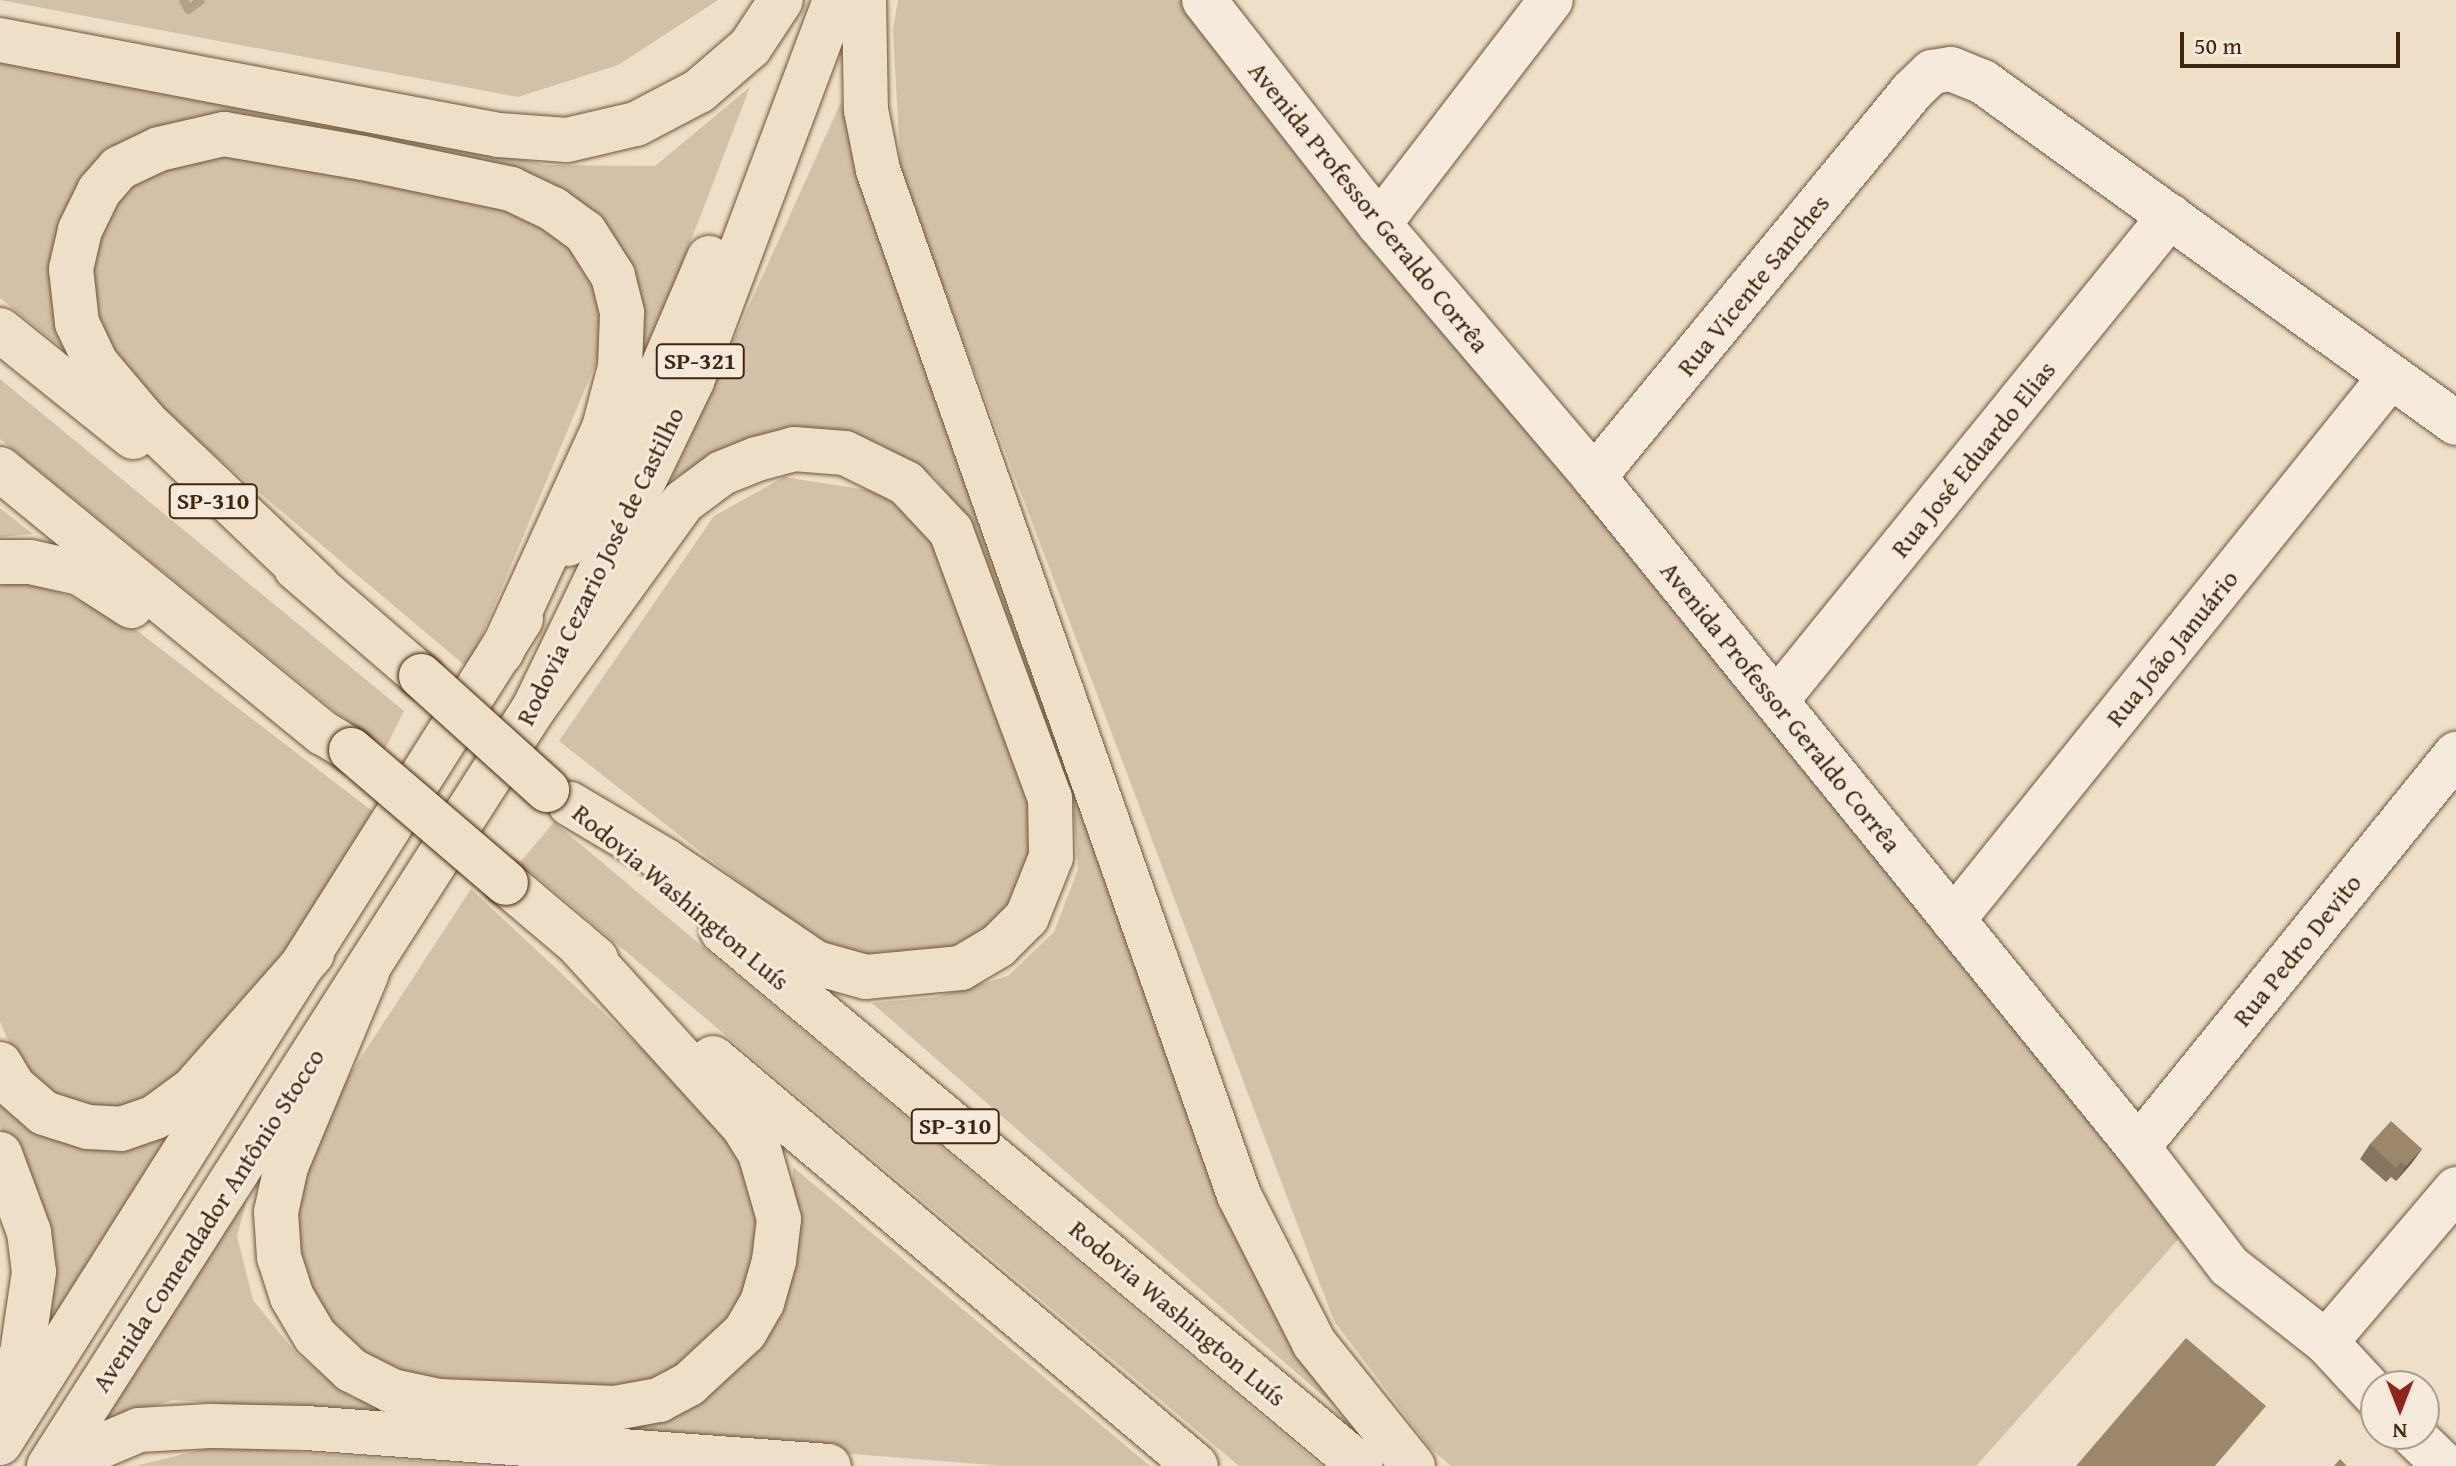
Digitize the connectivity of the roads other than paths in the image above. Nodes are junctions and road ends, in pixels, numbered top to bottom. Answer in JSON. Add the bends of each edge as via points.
{"nodes":[{"id":1,"x":781,"y":0,"type":"edge"},
{"id":2,"x":802,"y":0,"type":"edge"},
{"id":3,"x":835,"y":0,"type":"edge"},
{"id":4,"x":864,"y":0,"type":"edge"},
{"id":5,"x":1204,"y":0,"type":"edge"},
{"id":6,"x":1551,"y":0,"type":"edge"},
{"id":7,"x":0,"y":40,"type":"edge"},
{"id":8,"x":2170,"y":216,"type":"junction"},
{"id":9,"x":1379,"y":224,"type":"junction"},
{"id":10,"x":0,"y":330,"type":"edge"},
{"id":11,"x":2391,"y":376,"type":"junction"},
{"id":12,"x":2456,"y":423,"type":"edge"},
{"id":13,"x":0,"y":469,"type":"edge"},
{"id":14,"x":1594,"y":477,"type":"junction"},
{"id":15,"x":0,"y":562,"type":"edge"},
{"id":16,"x":318,"y":586,"type":"junction"},
{"id":17,"x":501,"y":653,"type":"junction"},
{"id":18,"x":1776,"y":701,"type":"junction"},
{"id":19,"x":534,"y":708,"type":"junction"},
{"id":20,"x":337,"y":742,"type":"junction"},
{"id":21,"x":2456,"y":754,"type":"edge"},
{"id":22,"x":558,"y":797,"type":"junction"},
{"id":23,"x":1953,"y":920,"type":"junction"},
{"id":24,"x":575,"y":941,"type":"junction"},
{"id":25,"x":312,"y":954,"type":"junction"},
{"id":26,"x":367,"y":973,"type":"junction"},
{"id":27,"x":0,"y":1064,"type":"edge"},
{"id":28,"x":2138,"y":1147,"type":"junction"},
{"id":29,"x":0,"y":1154,"type":"edge"},
{"id":30,"x":2456,"y":1189,"type":"edge"},
{"id":31,"x":2326,"y":1342,"type":"junction"},
{"id":32,"x":2360,"y":1379,"type":"edge"},
{"id":33,"x":0,"y":1402,"type":"edge"},
{"id":34,"x":0,"y":1443,"type":"edge"},
{"id":35,"x":2428,"y":1450,"type":"edge"},
{"id":36,"x":49,"y":1466,"type":"edge"},
{"id":37,"x":74,"y":1466,"type":"edge"},
{"id":38,"x":829,"y":1466,"type":"edge"},
{"id":39,"x":1196,"y":1466,"type":"edge"},
{"id":40,"x":1361,"y":1466,"type":"edge"},
{"id":41,"x":1413,"y":1466,"type":"edge"},
{"id":42,"x":2445,"y":1466,"type":"edge"}],
"edges":[{"from":1,"to":7,"type":"main road","via":[[750,47],[699,91],[636,124],[567,140],[499,135]]},
{"from":2,"to":17,"type":"main road","name":"Rodovia Cezario José de Castilho","number":"SP-321","via":[[758,132],[651,394],[603,485]]},
{"from":3,"to":19,"type":"main road","name":"Rodovia Cezario José de Castilho","number":"SP-321","via":[[692,381]]},
{"from":4,"to":41,"type":"main road","via":[[866,110],[878,170],[1239,1195],[1314,1343]]},
{"from":5,"to":9,"type":"street","name":"Avenida Professor Geraldo Corrêa"},
{"from":6,"to":9,"type":"street"},
{"from":8,"to":11,"type":"street","name":"Rua Vicente Sanches"},
{"from":8,"to":14,"type":"street","name":"Rua Vicente Sanches","via":[[1983,82],[1951,69],[1932,72]]},
{"from":8,"to":18,"type":"street","name":"Rua José Eduardo Elias"},
{"from":9,"to":14,"type":"street","name":"Avenida Professor Geraldo Corrêa"},
{"from":10,"to":16,"type":"main road","name":"Rodovia Washington Luís","number":"SP-310"},
{"from":11,"to":12,"type":"street","name":"Rua Vicente Sanches"},
{"from":11,"to":23,"type":"street","name":"Rua João Januário"},
{"from":13,"to":20,"type":"main road"},
{"from":14,"to":18,"type":"street","name":"Avenida Professor Geraldo Corrêa"},
{"from":15,"to":20,"type":"main road","via":[[30,562],[80,573]]},
{"from":16,"to":17,"type":"main road","via":[[145,421],[96,363],[77,323],[71,269],[80,230],[99,191],[119,168],[159,149],[224,134],[363,158],[511,189],[585,232],[613,276],[622,313],[620,367],[604,428]]},
{"from":16,"to":22,"type":"main road","name":"Rodovia Washington Luís","number":"SP-310","bridge":true},
{"from":17,"to":25,"type":"main road","name":"Rodovia Cezario José de Castilho","number":"SP-321"},
{"from":18,"to":23,"type":"street","name":"Avenida Professor Geraldo Corrêa"},
{"from":19,"to":22,"type":"main road","via":[[683,502],[722,473],[757,459],[794,449],[845,453],[906,483],[951,531],[1050,798],[1051,857],[1027,917],[998,946],[961,968],[866,977],[816,963],[666,861]]},
{"from":19,"to":26,"type":"main road","name":"Rodovia Cezario José de Castilho","number":"SP-321"},
{"from":20,"to":24,"type":"main road","bridge":true},
{"from":21,"to":28,"type":"street","name":"Rua Pedro Devito"},
{"from":22,"to":40,"type":"main road","name":"Rodovia Washington Luís","number":"SP-310"},
{"from":23,"to":28,"type":"street","name":"Avenida Professor Geraldo Corrêa"},
{"from":24,"to":26,"type":"main road","via":[[743,1126],[760,1153],[779,1219],[766,1289],[745,1332],[689,1384],[659,1400],[615,1408],[439,1401],[392,1391],[351,1370],[315,1336],[292,1297],[279,1257],[276,1212],[286,1167]]},
{"from":24,"to":39,"type":"main road"},
{"from":25,"to":27,"type":"main road","via":[[193,1089],[155,1117],[121,1129],[88,1127],[44,1113],[13,1086]]},
{"from":25,"to":34,"type":"main road","name":"Avenida Comendador Antônio Stocco"},
{"from":26,"to":36,"type":"main road","name":"Avenida Comendador Antônio Stocco"},
{"from":28,"to":31,"type":"street","name":"Avenida Professor Geraldo Corrêa","via":[[2229,1266]]},
{"from":29,"to":33,"type":"main road","via":[[29,1232],[34,1272],[22,1353]]},
{"from":30,"to":31,"type":"street"},
{"from":31,"to":32,"type":"street","name":"Avenida Professor Geraldo Corrêa"},
{"from":35,"to":42,"type":"street"},
{"from":37,"to":38,"type":"main road","via":[[92,1450],[139,1430],[210,1426],[306,1428]]}]}
